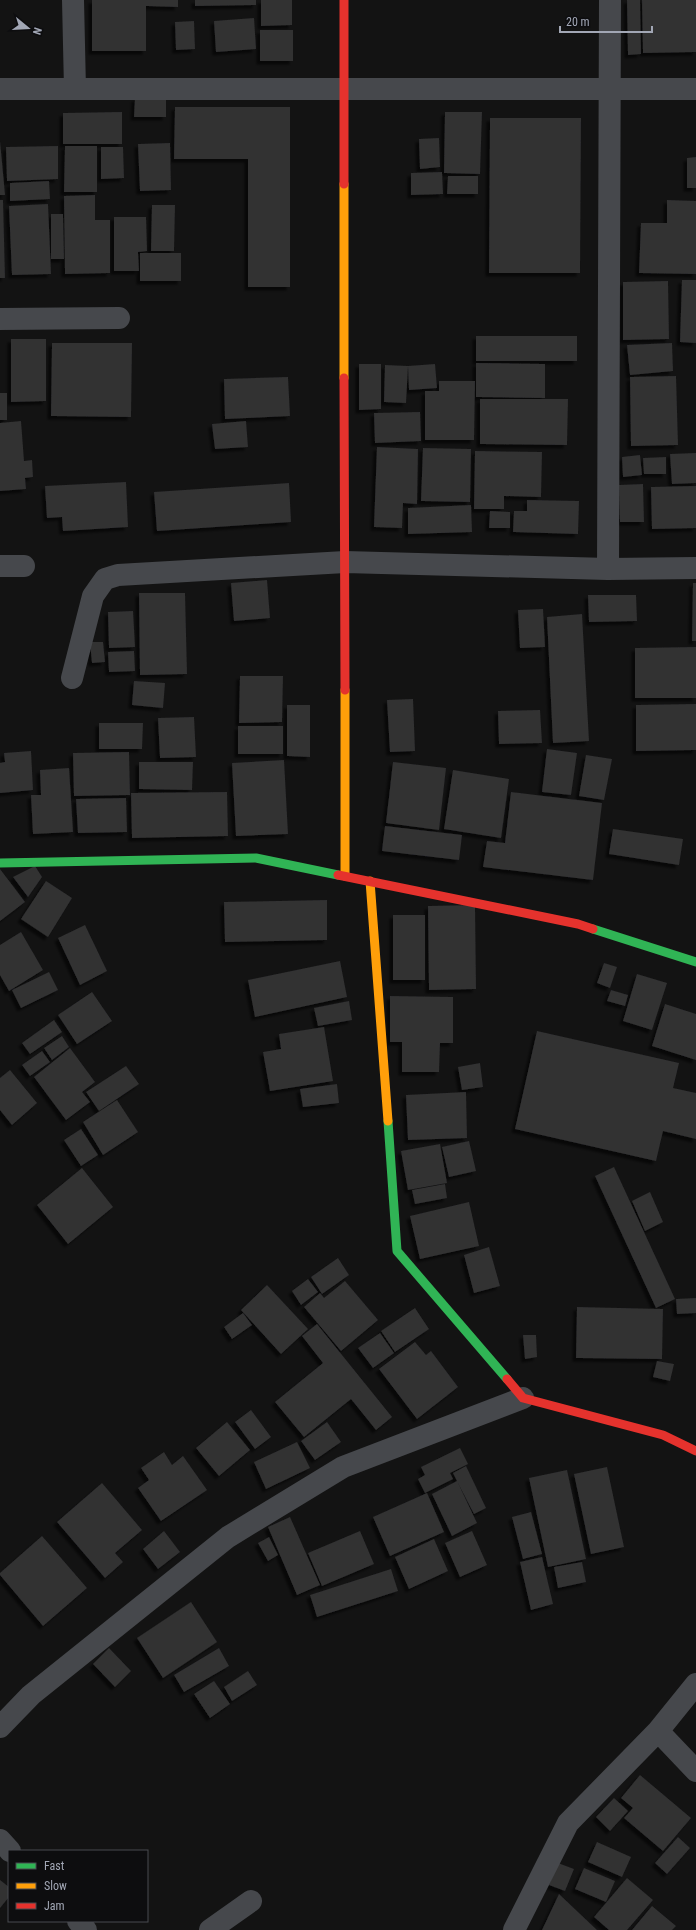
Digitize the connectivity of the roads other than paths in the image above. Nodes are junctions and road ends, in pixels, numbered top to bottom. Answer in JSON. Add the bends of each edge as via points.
{"nodes":[{"id":1,"x":73,"y":0,"type":"edge"},
{"id":2,"x":344,"y":0,"type":"edge"},
{"id":3,"x":610,"y":0,"type":"edge"},
{"id":4,"x":0,"y":89,"type":"edge"},
{"id":5,"x":75,"y":89,"type":"junction"},
{"id":6,"x":344,"y":89,"type":"junction"},
{"id":7,"x":610,"y":89,"type":"junction"},
{"id":8,"x":696,"y":89,"type":"edge"},
{"id":9,"x":119,"y":318,"type":"dead end"},
{"id":10,"x":0,"y":319,"type":"edge"},
{"id":11,"x":345,"y":562,"type":"junction"},
{"id":12,"x":0,"y":566,"type":"edge"},
{"id":13,"x":24,"y":566,"type":"dead end"},
{"id":14,"x":696,"y":568,"type":"edge"},
{"id":15,"x":608,"y":569,"type":"junction"},
{"id":16,"x":72,"y":678,"type":"dead end"},
{"id":17,"x":0,"y":863,"type":"edge"},
{"id":18,"x":345,"y":876,"type":"junction"},
{"id":19,"x":370,"y":881,"type":"junction"},
{"id":20,"x":696,"y":962,"type":"edge"},
{"id":21,"x":523,"y":1398,"type":"junction"},
{"id":22,"x":696,"y":1451,"type":"edge"},
{"id":23,"x":696,"y":1684,"type":"edge"},
{"id":24,"x":0,"y":1727,"type":"edge"},
{"id":25,"x":658,"y":1731,"type":"junction"},
{"id":26,"x":696,"y":1771,"type":"edge"},
{"id":27,"x":0,"y":1840,"type":"edge"},
{"id":28,"x":9,"y":1850,"type":"edge"},
{"id":29,"x":251,"y":1901,"type":"dead end"},
{"id":30,"x":79,"y":1922,"type":"edge"},
{"id":31,"x":86,"y":1930,"type":"edge"},
{"id":32,"x":210,"y":1930,"type":"edge"},
{"id":33,"x":514,"y":1930,"type":"edge"}],
"edges":[{"from":1,"to":5,"type":"street"},
{"from":2,"to":6,"type":"street"},
{"from":3,"to":7,"type":"street"},
{"from":4,"to":5,"type":"street"},
{"from":5,"to":6,"type":"street"},
{"from":6,"to":7,"type":"street"},
{"from":6,"to":11,"type":"street"},
{"from":7,"to":8,"type":"street"},
{"from":7,"to":15,"type":"street"},
{"from":9,"to":10,"type":"street"},
{"from":11,"to":15,"type":"street"},
{"from":11,"to":16,"type":"street","via":[[118,575],[105,579],[92,596]]},
{"from":11,"to":18,"type":"street"},
{"from":12,"to":13,"type":"street"},
{"from":14,"to":15,"type":"street"},
{"from":17,"to":18,"type":"street","via":[[256,858]]},
{"from":18,"to":19,"type":"street"},
{"from":19,"to":20,"type":"street","via":[[578,924]]},
{"from":19,"to":21,"type":"street","via":[[397,1251]]},
{"from":21,"to":22,"type":"street","via":[[663,1435]]},
{"from":21,"to":24,"type":"street","via":[[343,1468],[228,1537],[31,1695]]},
{"from":23,"to":25,"type":"street"},
{"from":25,"to":26,"type":"street"},
{"from":25,"to":33,"type":"street","via":[[568,1823]]},
{"from":27,"to":28,"type":"street"},
{"from":29,"to":32,"type":"street"},
{"from":30,"to":31,"type":"street"}]}
